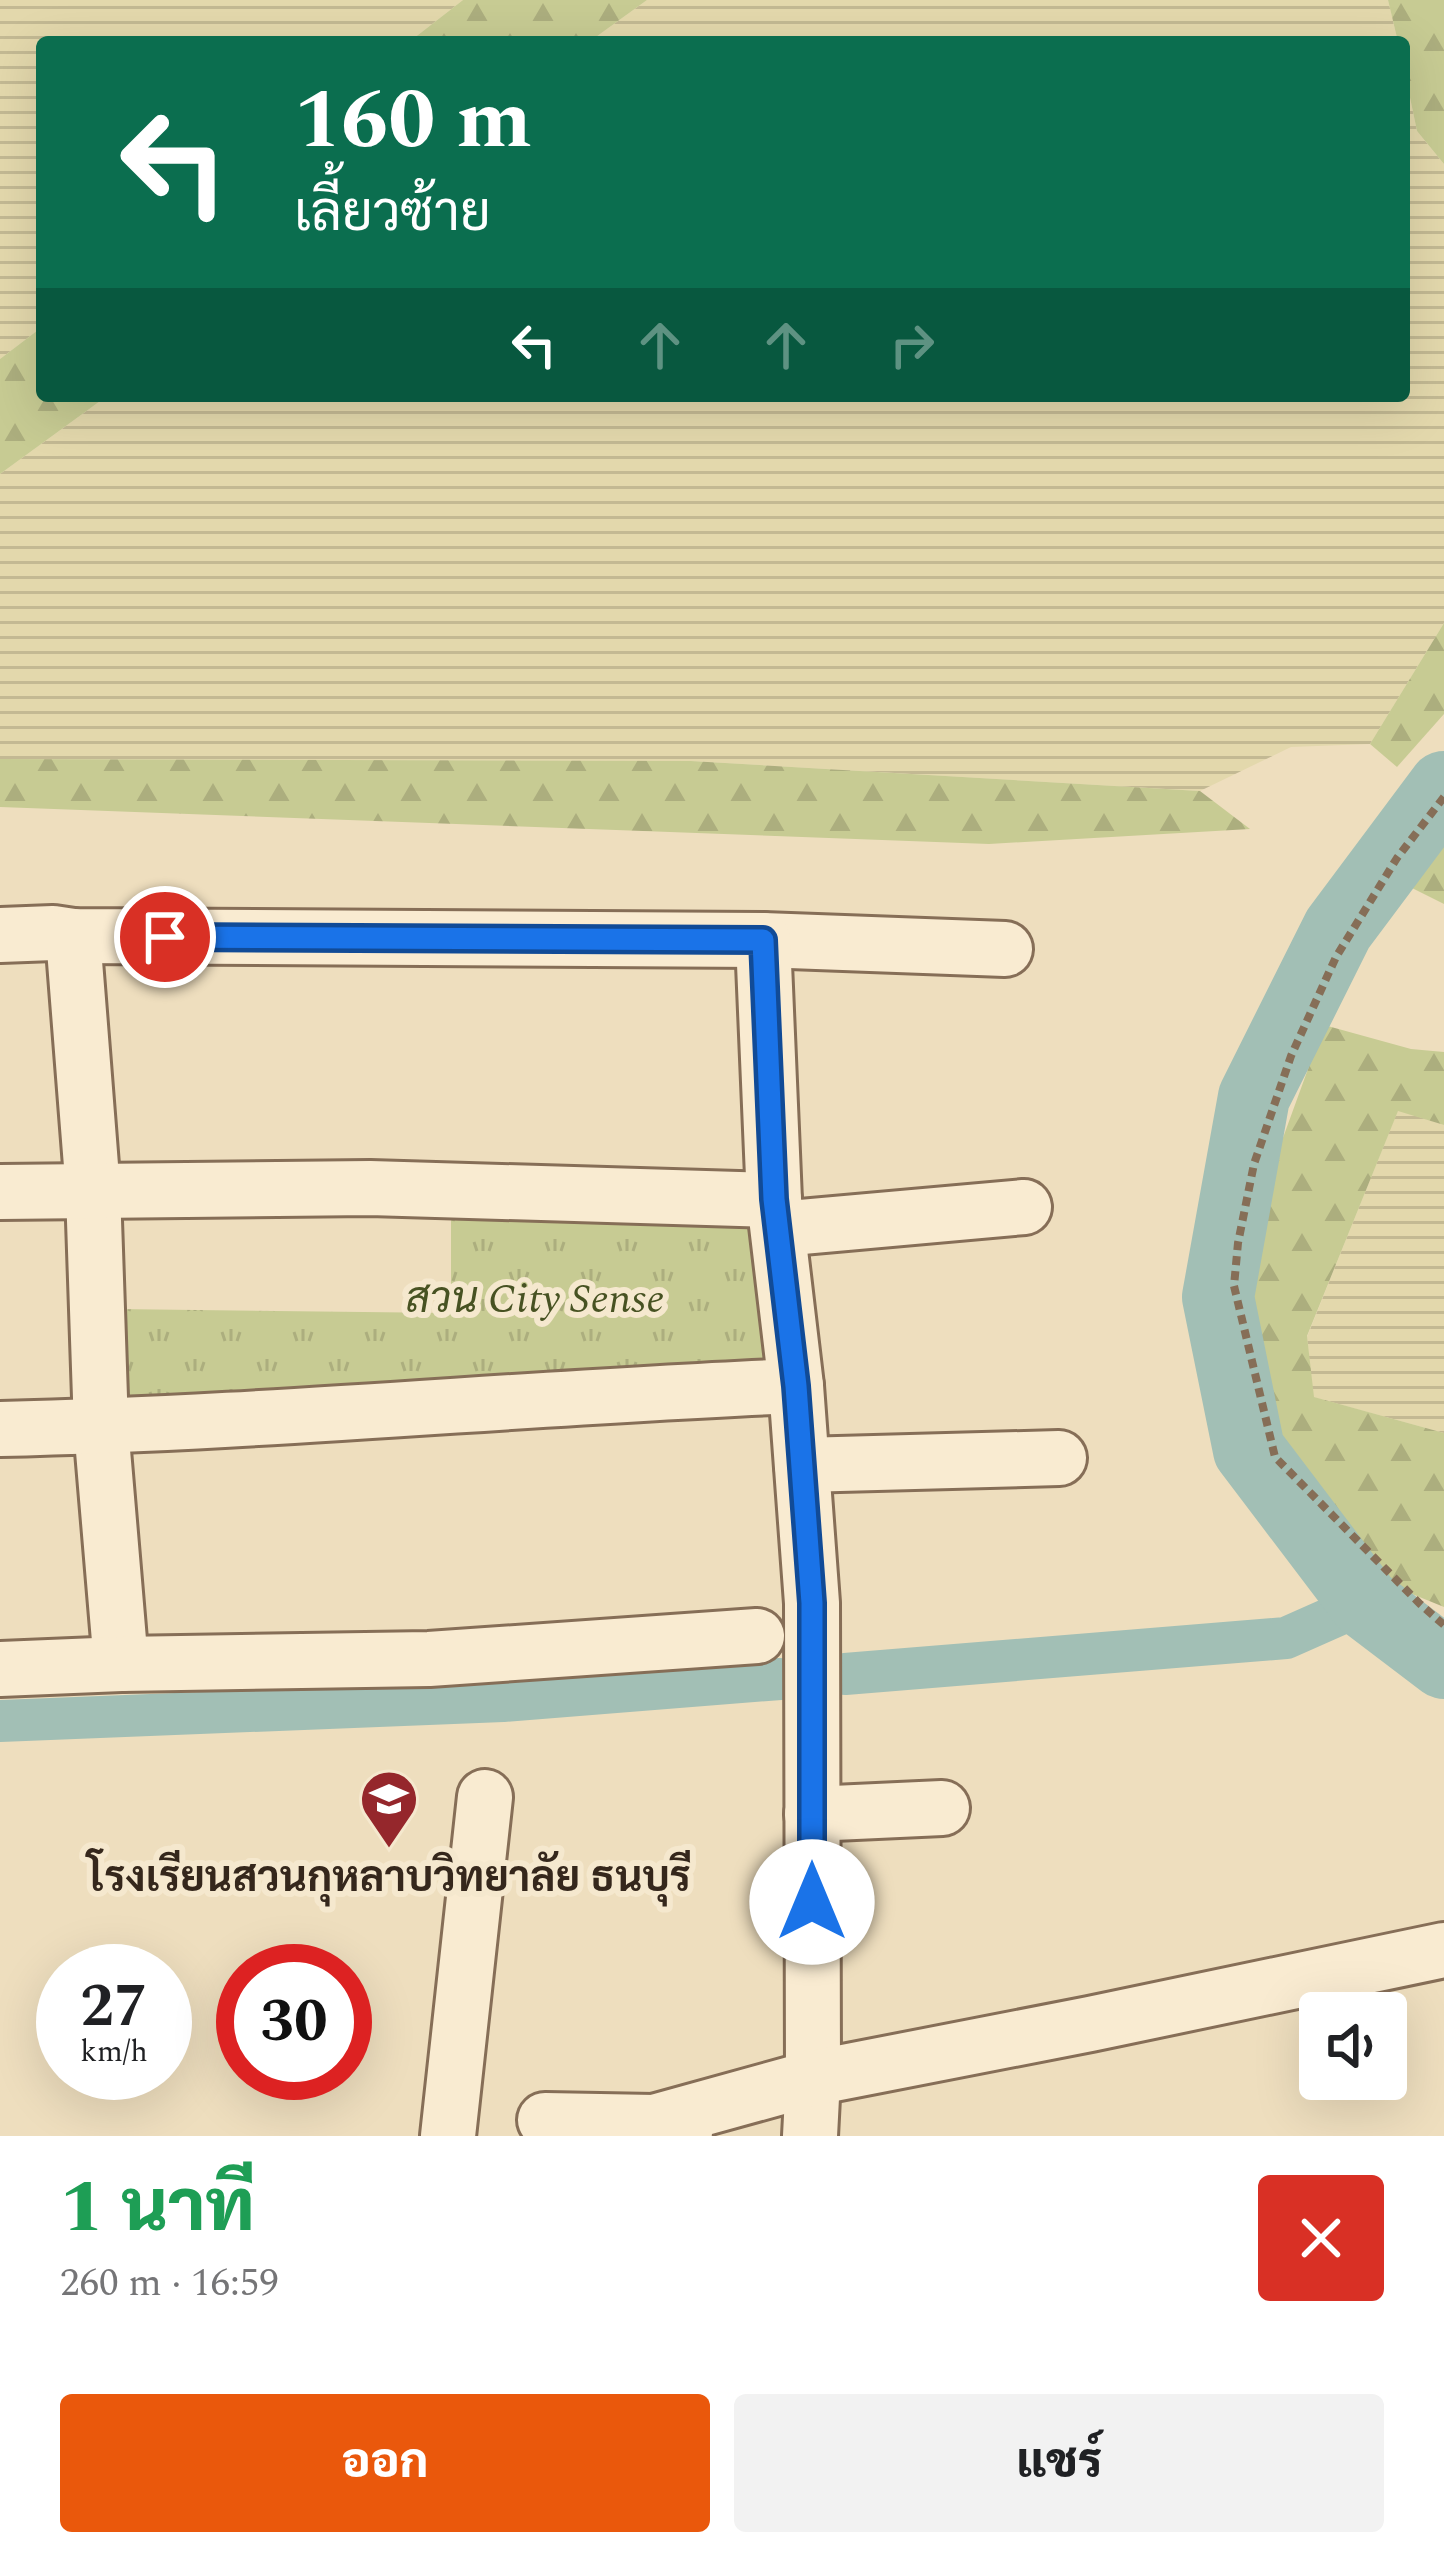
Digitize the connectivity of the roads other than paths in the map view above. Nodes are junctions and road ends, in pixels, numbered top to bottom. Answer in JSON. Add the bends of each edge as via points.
{"nodes":[{"id":1,"x":0,"y":935,"type":"edge"},
{"id":2,"x":73,"y":936,"type":"junction"},
{"id":3,"x":763,"y":940,"type":"junction"},
{"id":4,"x":1005,"y":949,"type":"dead end"},
{"id":5,"x":93,"y":1191,"type":"junction"},
{"id":6,"x":0,"y":1192,"type":"edge"},
{"id":7,"x":1024,"y":1208,"type":"dead end"},
{"id":8,"x":776,"y":1214,"type":"junction"},
{"id":9,"x":796,"y":1386,"type":"junction"},
{"id":10,"x":101,"y":1427,"type":"junction"},
{"id":11,"x":0,"y":1430,"type":"edge"},
{"id":12,"x":1059,"y":1458,"type":"dead end"},
{"id":13,"x":802,"y":1465,"type":"junction"},
{"id":14,"x":758,"y":1636,"type":"dead end"},
{"id":15,"x":121,"y":1664,"type":"junction"},
{"id":16,"x":0,"y":1669,"type":"edge"},
{"id":17,"x":485,"y":1798,"type":"dead end"},
{"id":18,"x":942,"y":1808,"type":"dead end"},
{"id":19,"x":812,"y":1814,"type":"junction"},
{"id":20,"x":1444,"y":1951,"type":"edge"},
{"id":21,"x":813,"y":2078,"type":"junction"},
{"id":22,"x":545,"y":2120,"type":"dead end"},
{"id":23,"x":676,"y":2129,"type":"edge"},
{"id":24,"x":448,"y":2136,"type":"edge"},
{"id":25,"x":810,"y":2136,"type":"edge"}],
"edges":[{"from":1,"to":2,"type":"street"},
{"from":2,"to":3,"type":"street"},
{"from":2,"to":5,"type":"street"},
{"from":3,"to":4,"type":"street"},
{"from":3,"to":8,"type":"street"},
{"from":5,"to":6,"type":"street"},
{"from":5,"to":8,"type":"street","via":[[370,1188]]},
{"from":5,"to":10,"type":"street"},
{"from":7,"to":8,"type":"street"},
{"from":8,"to":9,"type":"street"},
{"from":9,"to":10,"type":"street"},
{"from":9,"to":13,"type":"street"},
{"from":10,"to":11,"type":"street"},
{"from":10,"to":15,"type":"street"},
{"from":12,"to":13,"type":"street"},
{"from":13,"to":19,"type":"street","via":[[812,1603]]},
{"from":14,"to":15,"type":"street","via":[[429,1659]]},
{"from":15,"to":16,"type":"street"},
{"from":17,"to":24,"type":"street"},
{"from":18,"to":19,"type":"street"},
{"from":19,"to":21,"type":"street"},
{"from":20,"to":21,"type":"street"},
{"from":21,"to":23,"type":"street"},
{"from":21,"to":25,"type":"street"},
{"from":22,"to":23,"type":"street"}]}
